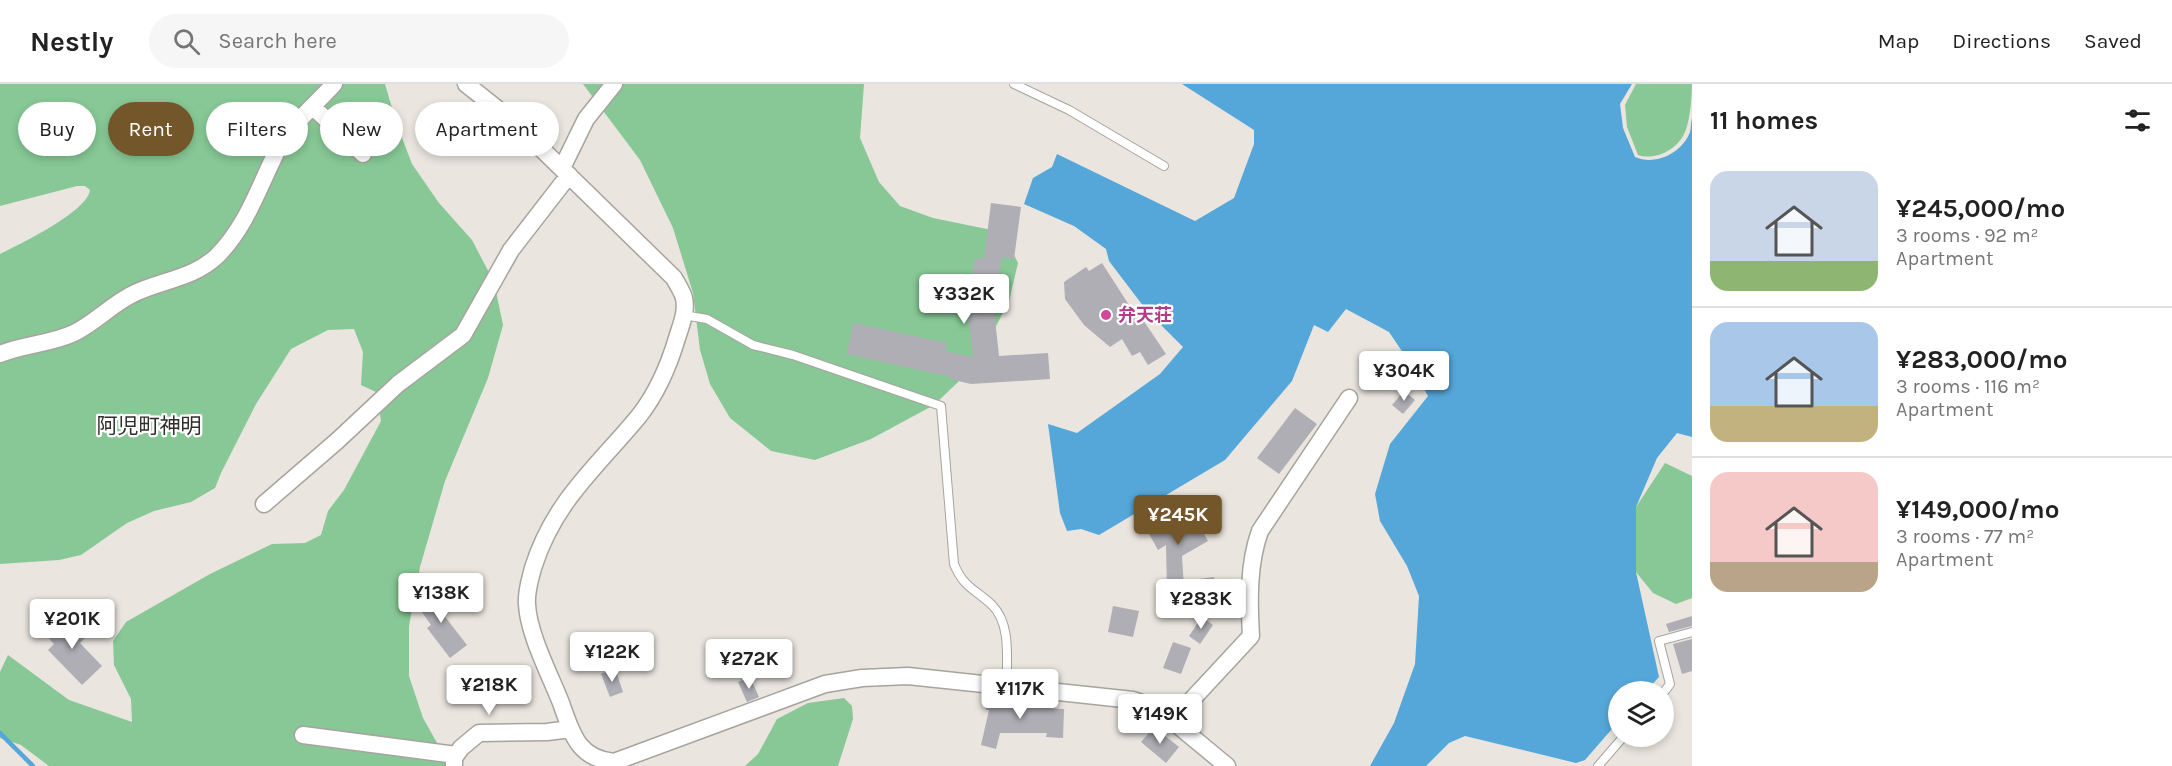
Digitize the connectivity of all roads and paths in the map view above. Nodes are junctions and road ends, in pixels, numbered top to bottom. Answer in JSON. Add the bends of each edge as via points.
{"nodes":[{"id":1,"x":466,"y":84,"type":"edge"},
{"id":2,"x":614,"y":84,"type":"edge"},
{"id":3,"x":1014,"y":84,"type":"edge"},
{"id":4,"x":330,"y":86,"type":"edge"},
{"id":5,"x":313,"y":107,"type":"junction"},
{"id":6,"x":320,"y":114,"type":"edge"},
{"id":7,"x":1164,"y":166,"type":"dead end"},
{"id":8,"x":566,"y":171,"type":"junction"},
{"id":9,"x":684,"y":315,"type":"junction"},
{"id":10,"x":0,"y":354,"type":"edge"},
{"id":11,"x":1349,"y":398,"type":"dead end"},
{"id":12,"x":264,"y":504,"type":"dead end"},
{"id":13,"x":1692,"y":632,"type":"edge"},
{"id":14,"x":1669,"y":681,"type":"edge"},
{"id":15,"x":1007,"y":686,"type":"junction"},
{"id":16,"x":1173,"y":720,"type":"junction"},
{"id":17,"x":571,"y":729,"type":"junction"},
{"id":18,"x":303,"y":735,"type":"dead end"},
{"id":19,"x":1614,"y":747,"type":"edge"},
{"id":20,"x":455,"y":761,"type":"edge"},
{"id":21,"x":1227,"y":766,"type":"edge"},
{"id":22,"x":1598,"y":766,"type":"edge"}],
"edges":[{"from":1,"to":8,"type":"street"},
{"from":2,"to":8,"type":"street","via":[[586,119]]},
{"from":3,"to":7,"type":"lane","via":[[1069,110]]},
{"from":4,"to":5,"type":"street"},
{"from":5,"to":6,"type":"street"},
{"from":5,"to":10,"type":"street","via":[[280,144],[260,191],[239,226],[207,264],[178,279],[133,294],[74,333]]},
{"from":8,"to":9,"type":"street","via":[[674,278],[684,297]]},
{"from":8,"to":12,"type":"street","via":[[511,250],[463,335],[398,384]]},
{"from":9,"to":15,"type":"lane","via":[[707,319],[753,345],[941,406],[954,564],[959,578],[993,606],[1005,625]]},
{"from":9,"to":17,"type":"street","via":[[663,377],[640,414],[576,487],[551,524],[528,585],[530,622]]},
{"from":11,"to":16,"type":"street","via":[[1260,531],[1249,601],[1251,636]]},
{"from":13,"to":14,"type":"lane","via":[[1659,641]]},
{"from":15,"to":16,"type":"street","via":[[1133,700],[1157,708]]},
{"from":15,"to":17,"type":"street","via":[[908,676],[825,684],[614,762],[585,753]]},
{"from":16,"to":21,"type":"street"},
{"from":17,"to":20,"type":"street","via":[[479,733]]},
{"from":18,"to":20,"type":"street"},
{"from":19,"to":22,"type":"lane"}]}
